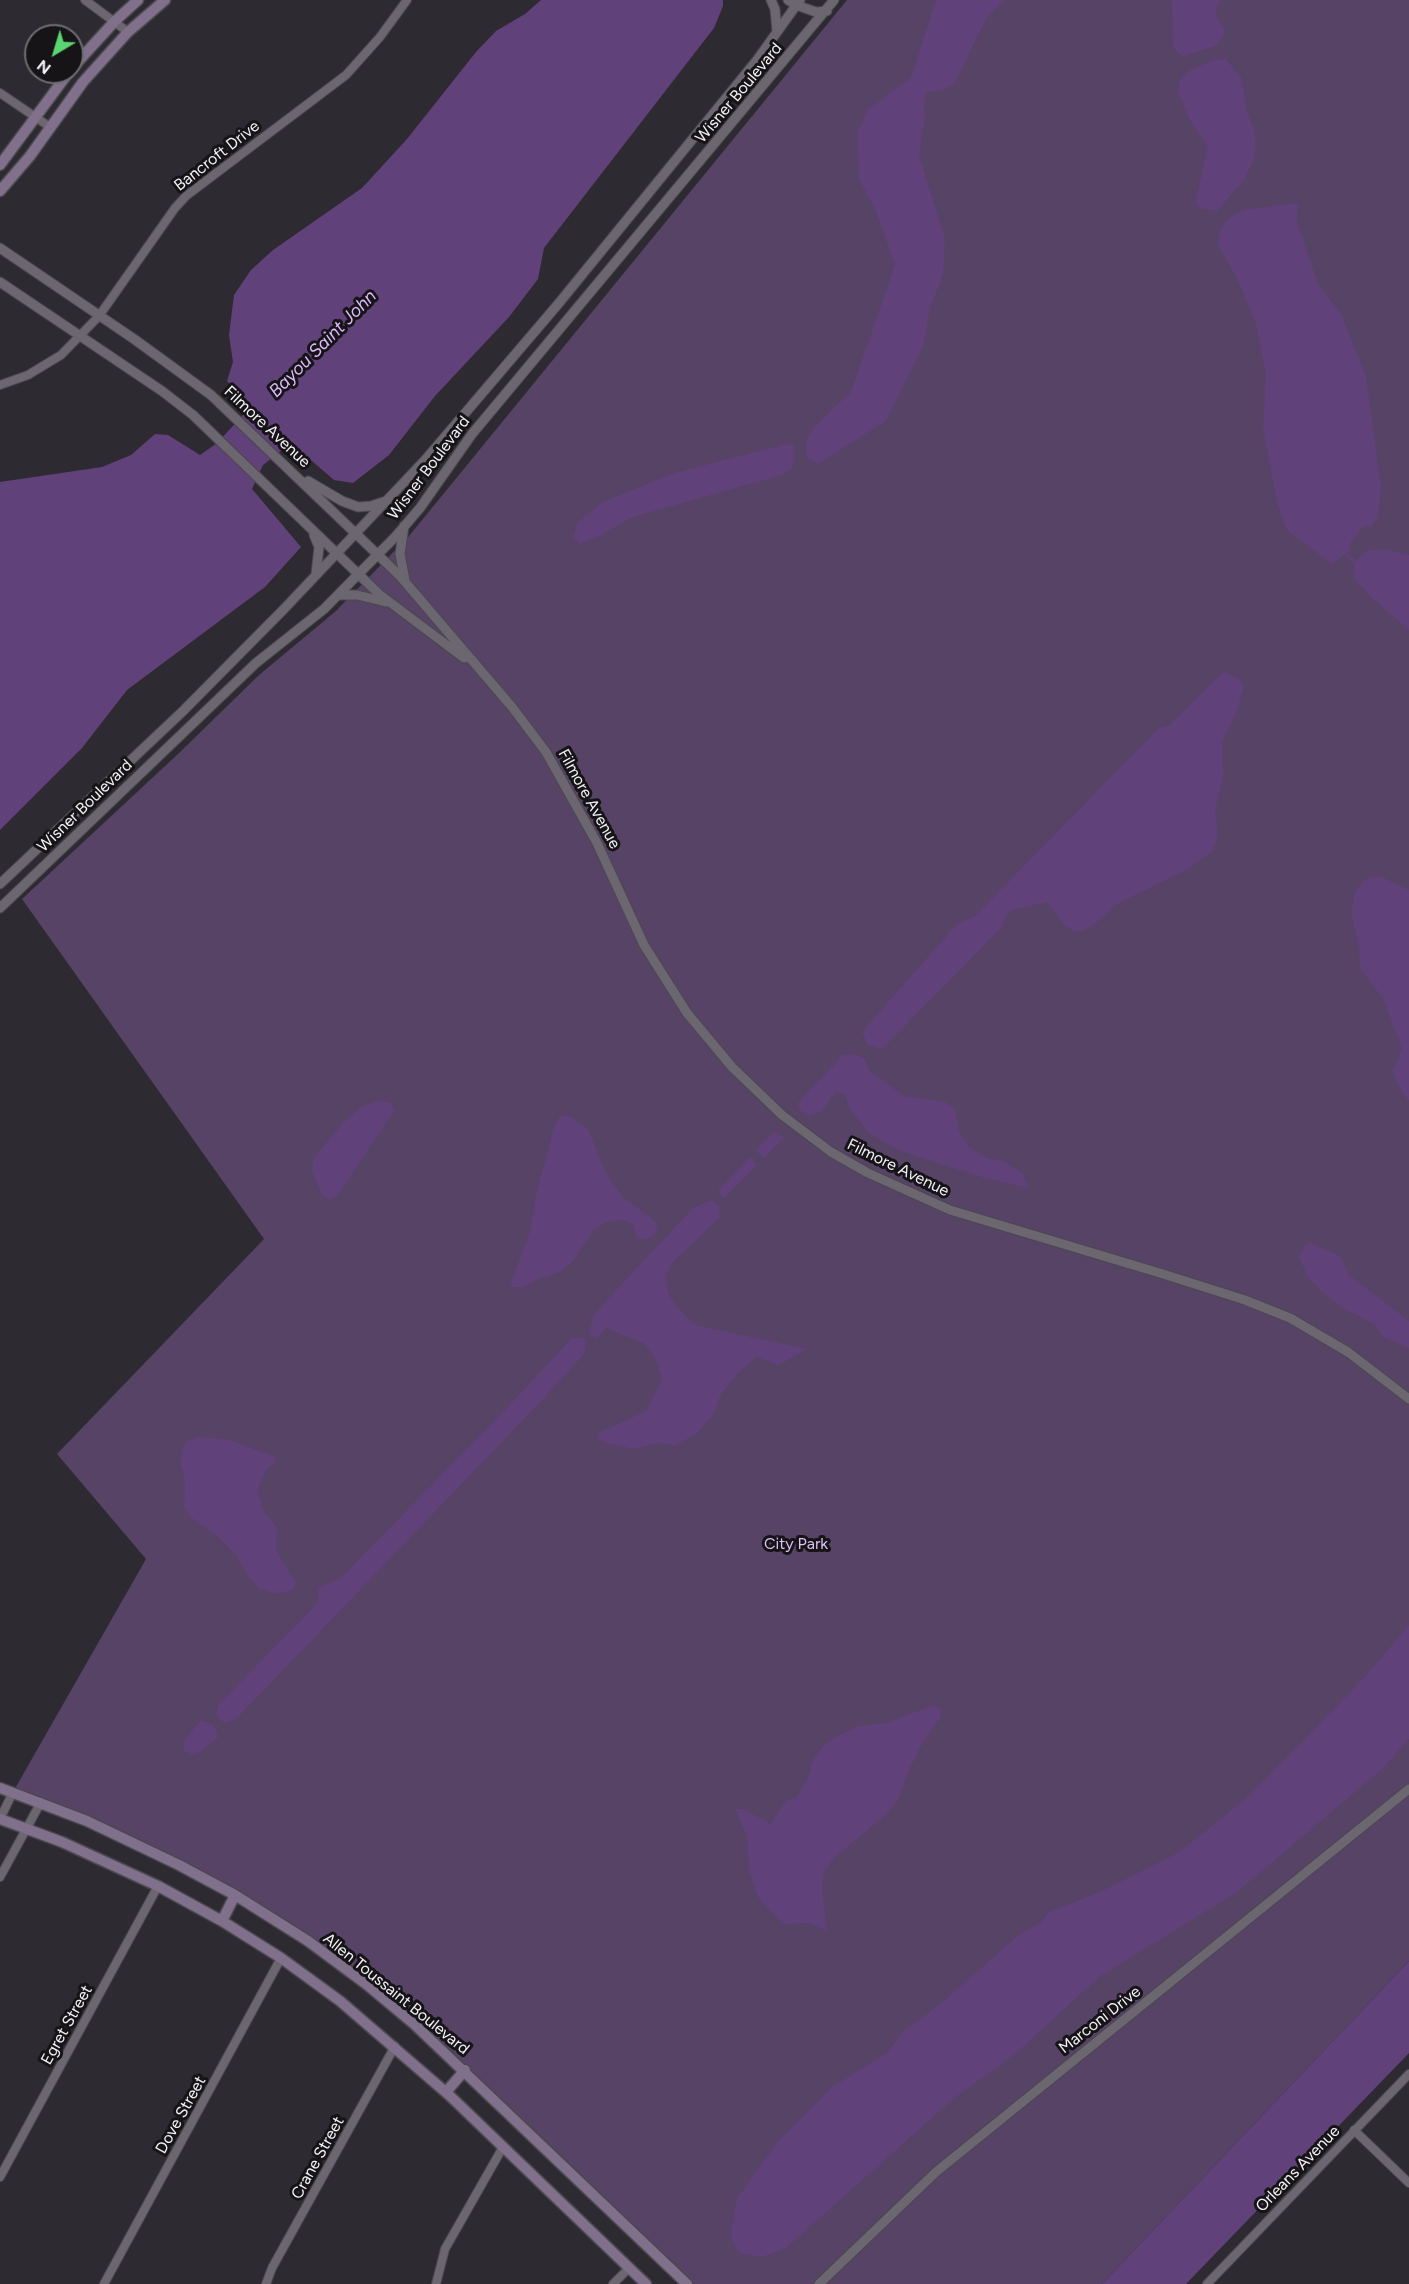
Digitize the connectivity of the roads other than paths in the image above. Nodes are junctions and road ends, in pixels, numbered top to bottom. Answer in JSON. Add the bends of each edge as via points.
{"nodes":[{"id":1,"x":84,"y":0,"type":"edge"},
{"id":2,"x":138,"y":0,"type":"edge"},
{"id":3,"x":165,"y":0,"type":"edge"},
{"id":4,"x":407,"y":0,"type":"edge"},
{"id":5,"x":771,"y":0,"type":"edge"},
{"id":6,"x":834,"y":0,"type":"edge"},
{"id":7,"x":795,"y":2,"type":"edge"},
{"id":8,"x":827,"y":11,"type":"junction"},
{"id":9,"x":115,"y":21,"type":"junction"},
{"id":10,"x":128,"y":32,"type":"junction"},
{"id":11,"x":777,"y":32,"type":"junction"},
{"id":12,"x":84,"y":55,"type":"edge"},
{"id":13,"x":60,"y":84,"type":"edge"},
{"id":14,"x":0,"y":93,"type":"edge"},
{"id":15,"x":36,"y":117,"type":"junction"},
{"id":16,"x":50,"y":127,"type":"junction"},
{"id":17,"x":0,"y":165,"type":"edge"},
{"id":18,"x":0,"y":191,"type":"edge"},
{"id":19,"x":0,"y":248,"type":"edge"},
{"id":20,"x":0,"y":282,"type":"edge"},
{"id":21,"x":99,"y":316,"type":"junction"},
{"id":22,"x":80,"y":336,"type":"junction"},
{"id":23,"x":0,"y":385,"type":"edge"},
{"id":24,"x":293,"y":472,"type":"junction"},
{"id":25,"x":388,"y":500,"type":"junction"},
{"id":26,"x":404,"y":526,"type":"junction"},
{"id":27,"x":312,"y":530,"type":"junction"},
{"id":28,"x":356,"y":534,"type":"junction"},
{"id":29,"x":337,"y":554,"type":"junction"},
{"id":30,"x":378,"y":554,"type":"junction"},
{"id":31,"x":359,"y":574,"type":"junction"},
{"id":32,"x":314,"y":578,"type":"junction"},
{"id":33,"x":406,"y":582,"type":"junction"},
{"id":34,"x":339,"y":595,"type":"junction"},
{"id":35,"x":393,"y":604,"type":"junction"},
{"id":36,"x":477,"y":669,"type":"junction"},
{"id":37,"x":0,"y":884,"type":"edge"},
{"id":38,"x":0,"y":908,"type":"edge"},
{"id":39,"x":1409,"y":1399,"type":"edge"},
{"id":40,"x":0,"y":1788,"type":"edge"},
{"id":41,"x":1409,"y":1789,"type":"edge"},
{"id":42,"x":13,"y":1792,"type":"junction"},
{"id":43,"x":41,"y":1802,"type":"junction"},
{"id":44,"x":0,"y":1819,"type":"edge"},
{"id":45,"x":27,"y":1829,"type":"junction"},
{"id":46,"x":3,"y":1866,"type":"edge"},
{"id":47,"x":0,"y":1877,"type":"edge"},
{"id":48,"x":158,"y":1886,"type":"junction"},
{"id":49,"x":235,"y":1895,"type":"junction"},
{"id":50,"x":222,"y":1921,"type":"junction"},
{"id":51,"x":281,"y":1958,"type":"junction"},
{"id":52,"x":395,"y":2046,"type":"junction"},
{"id":53,"x":465,"y":2070,"type":"junction"},
{"id":54,"x":1409,"y":2074,"type":"edge"},
{"id":55,"x":446,"y":2092,"type":"junction"},
{"id":56,"x":1354,"y":2130,"type":"junction"},
{"id":57,"x":503,"y":2147,"type":"junction"},
{"id":58,"x":0,"y":2177,"type":"edge"},
{"id":59,"x":1409,"y":2183,"type":"edge"},
{"id":60,"x":629,"y":2268,"type":"junction"},
{"id":61,"x":104,"y":2284,"type":"edge"},
{"id":62,"x":266,"y":2284,"type":"edge"},
{"id":63,"x":436,"y":2284,"type":"edge"},
{"id":64,"x":613,"y":2284,"type":"edge"},
{"id":65,"x":646,"y":2284,"type":"edge"},
{"id":66,"x":687,"y":2284,"type":"edge"},
{"id":67,"x":819,"y":2284,"type":"edge"},
{"id":68,"x":1207,"y":2284,"type":"edge"}],
"edges":[{"from":1,"to":9,"type":"street"},
{"from":2,"to":9,"type":"main road"},
{"from":3,"to":10,"type":"main road"},
{"from":4,"to":21,"type":"street","name":"Bancroft Drive","via":[[346,75],[186,196]]},
{"from":5,"to":11,"type":"street"},
{"from":6,"to":8,"type":"street","name":"Wisner Boulevard"},
{"from":7,"to":8,"type":"street","via":[[816,12]]},
{"from":7,"to":11,"type":"street","name":"Wisner Boulevard"},
{"from":8,"to":26,"type":"street","name":"Wisner Boulevard","via":[[472,434]]},
{"from":9,"to":10,"type":"street"},
{"from":9,"to":12,"type":"main road"},
{"from":10,"to":16,"type":"main road","via":[[83,82]]},
{"from":11,"to":25,"type":"street","name":"Wisner Boulevard","via":[[545,320]]},
{"from":13,"to":15,"type":"main road"},
{"from":14,"to":15,"type":"street"},
{"from":15,"to":16,"type":"street"},
{"from":15,"to":17,"type":"main road"},
{"from":16,"to":18,"type":"main road"},
{"from":19,"to":21,"type":"street","name":"Filmore Avenue"},
{"from":20,"to":22,"type":"street","name":"Filmore Avenue"},
{"from":21,"to":22,"type":"street","name":"Bancroft Drive"},
{"from":21,"to":24,"type":"street","name":"Filmore Avenue","via":[[191,380]]},
{"from":22,"to":23,"type":"street","name":"Bancroft Drive","via":[[45,366]]},
{"from":22,"to":27,"type":"street","name":"Filmore Avenue","via":[[162,391],[218,438]]},
{"from":24,"to":25,"type":"street","via":[[358,507]]},
{"from":24,"to":28,"type":"street","name":"Filmore Avenue"},
{"from":25,"to":28,"type":"street","name":"Wisner Boulevard"},
{"from":26,"to":30,"type":"street","name":"Wisner Boulevard"},
{"from":26,"to":33,"type":"street","via":[[400,558]]},
{"from":27,"to":29,"type":"street","name":"Filmore Avenue"},
{"from":27,"to":32,"type":"street","via":[[319,547]]},
{"from":28,"to":29,"type":"street","name":"Wisner Boulevard"},
{"from":28,"to":30,"type":"street","name":"Filmore Avenue"},
{"from":29,"to":31,"type":"street","name":"Filmore Avenue"},
{"from":29,"to":32,"type":"street","name":"Wisner Boulevard"},
{"from":30,"to":31,"type":"street","name":"Wisner Boulevard"},
{"from":30,"to":33,"type":"street","name":"Filmore Avenue"},
{"from":31,"to":34,"type":"street","name":"Wisner Boulevard"},
{"from":31,"to":35,"type":"street","name":"Filmore Avenue"},
{"from":32,"to":37,"type":"street","name":"Wisner Boulevard","via":[[183,711]]},
{"from":33,"to":36,"type":"street","name":"Filmore Avenue"},
{"from":34,"to":35,"type":"street"},
{"from":34,"to":38,"type":"street","name":"Wisner Boulevard","via":[[256,663]]},
{"from":35,"to":36,"type":"street","name":"Filmore Avenue"},
{"from":36,"to":39,"type":"street","name":"Filmore Avenue","via":[[512,707],[562,778],[644,945],[687,1013],[732,1067],[782,1115],[831,1152],[868,1173],[950,1210],[1245,1300],[1290,1318],[1348,1352]]},
{"from":40,"to":42,"type":"main road","name":"Allen Toussaint Boulevard"},
{"from":41,"to":67,"type":"street","name":"Marconi Drive","via":[[936,2172]]},
{"from":42,"to":43,"type":"main road","name":"Allen Toussaint Boulevard"},
{"from":42,"to":44,"type":"street"},
{"from":43,"to":45,"type":"street"},
{"from":43,"to":49,"type":"main road","name":"Allen Toussaint Boulevard","via":[[126,1838]]},
{"from":44,"to":45,"type":"main road"},
{"from":45,"to":46,"type":"street"},
{"from":45,"to":48,"type":"main road"},
{"from":46,"to":47,"type":"street"},
{"from":48,"to":50,"type":"main road"},
{"from":48,"to":58,"type":"street","name":"Egret Street"},
{"from":49,"to":50,"type":"main road"},
{"from":49,"to":53,"type":"main road","name":"Allen Toussaint Boulevard","via":[[366,1984]]},
{"from":50,"to":51,"type":"main road"},
{"from":51,"to":52,"type":"main road"},
{"from":51,"to":61,"type":"street","name":"Dove Street"},
{"from":52,"to":55,"type":"main road"},
{"from":52,"to":62,"type":"street","name":"Crane Street"},
{"from":53,"to":55,"type":"main road"},
{"from":53,"to":66,"type":"main road","name":"Allen Toussaint Boulevard"},
{"from":54,"to":56,"type":"street","name":"Orleans Avenue"},
{"from":55,"to":57,"type":"main road"},
{"from":56,"to":59,"type":"street"},
{"from":56,"to":68,"type":"street","name":"Orleans Avenue"},
{"from":57,"to":60,"type":"main road"},
{"from":57,"to":63,"type":"street","via":[[445,2249]]},
{"from":60,"to":64,"type":"street"},
{"from":60,"to":65,"type":"main road"}]}
